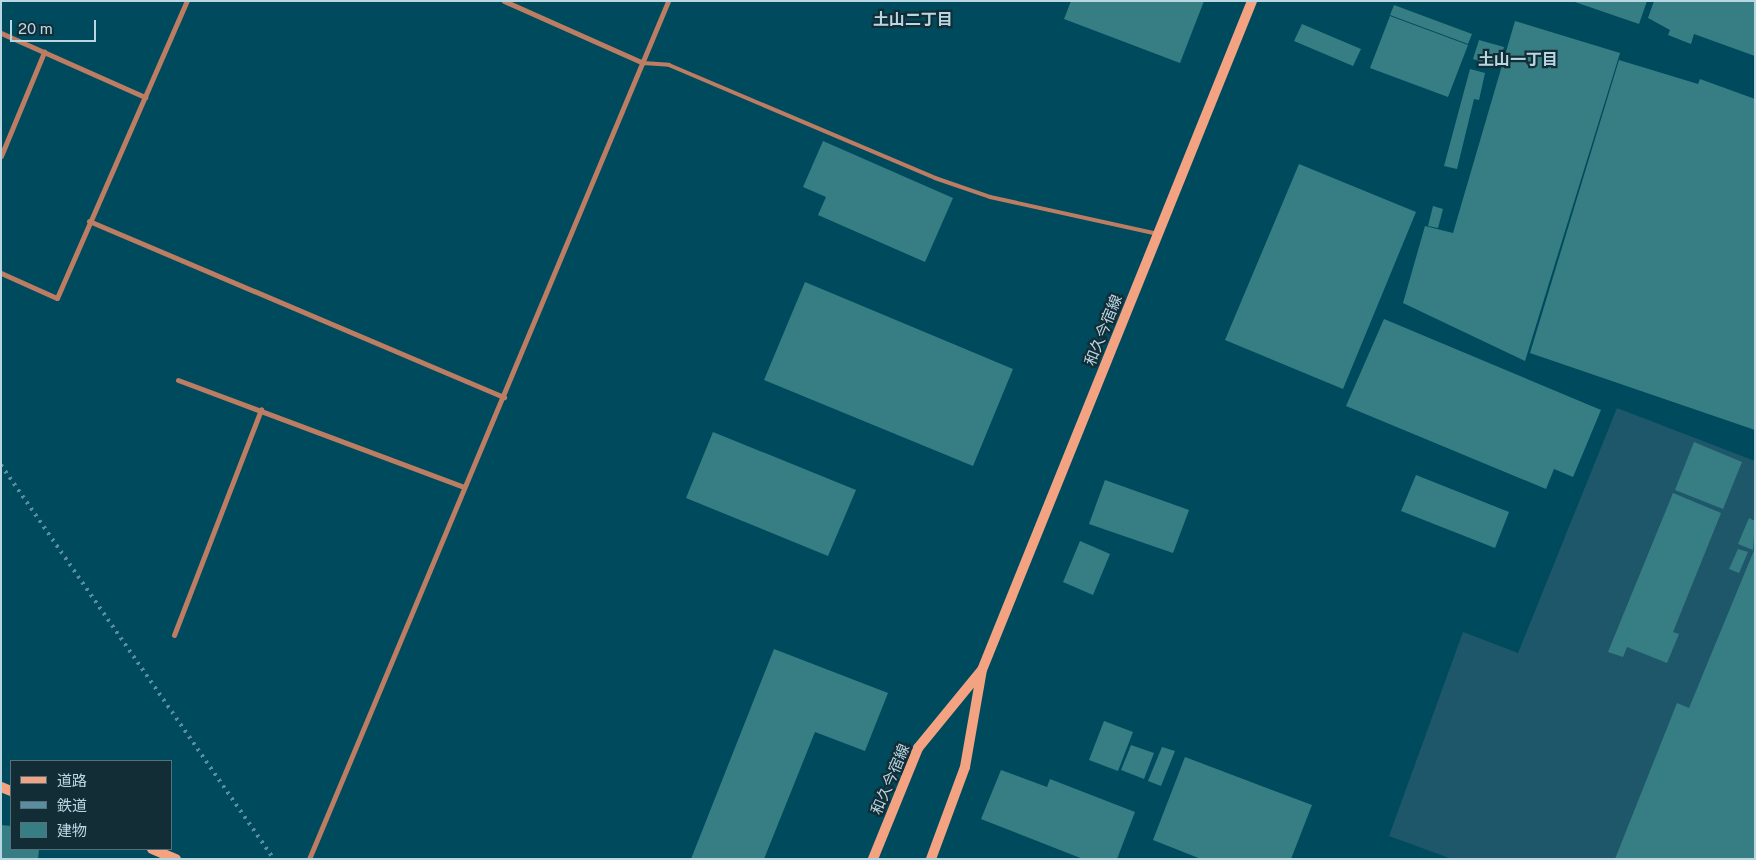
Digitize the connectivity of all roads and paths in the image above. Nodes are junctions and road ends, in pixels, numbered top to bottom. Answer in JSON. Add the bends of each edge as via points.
{"nodes":[{"id":1,"x":188,"y":1,"type":"edge"},
{"id":2,"x":504,"y":1,"type":"edge"},
{"id":3,"x":668,"y":1,"type":"edge"},
{"id":4,"x":1252,"y":1,"type":"edge"},
{"id":5,"x":1,"y":33,"type":"edge"},
{"id":6,"x":44,"y":52,"type":"junction"},
{"id":7,"x":643,"y":63,"type":"junction"},
{"id":8,"x":145,"y":97,"type":"junction"},
{"id":9,"x":1,"y":156,"type":"edge"},
{"id":10,"x":89,"y":221,"type":"junction"},
{"id":11,"x":1158,"y":234,"type":"junction"},
{"id":12,"x":1,"y":273,"type":"edge"},
{"id":13,"x":178,"y":380,"type":"dead end"},
{"id":14,"x":504,"y":397,"type":"junction"},
{"id":15,"x":260,"y":409,"type":"junction"},
{"id":16,"x":464,"y":487,"type":"junction"},
{"id":17,"x":174,"y":635,"type":"dead end"},
{"id":18,"x":982,"y":670,"type":"junction"},
{"id":19,"x":154,"y":850,"type":"edge"},
{"id":20,"x":176,"y":859,"type":"edge"},
{"id":21,"x":309,"y":859,"type":"edge"},
{"id":22,"x":873,"y":859,"type":"edge"},
{"id":23,"x":931,"y":859,"type":"edge"}],
"edges":[{"from":1,"to":8,"type":"street"},
{"from":2,"to":7,"type":"street"},
{"from":3,"to":7,"type":"street"},
{"from":4,"to":11,"type":"main road","name":"和久今宿線"},
{"from":5,"to":6,"type":"street"},
{"from":6,"to":8,"type":"street"},
{"from":6,"to":9,"type":"street"},
{"from":7,"to":11,"type":"lane","via":[[669,65],[935,178],[990,197]]},
{"from":7,"to":14,"type":"street"},
{"from":8,"to":10,"type":"street"},
{"from":10,"to":12,"type":"street","via":[[57,298]]},
{"from":10,"to":14,"type":"street"},
{"from":11,"to":18,"type":"main road","name":"和久今宿線"},
{"from":13,"to":15,"type":"street"},
{"from":14,"to":16,"type":"street"},
{"from":15,"to":16,"type":"street"},
{"from":15,"to":17,"type":"street"},
{"from":16,"to":21,"type":"street"},
{"from":18,"to":22,"type":"main road","name":"和久今宿線","via":[[918,748]]},
{"from":18,"to":23,"type":"main road","name":"和久今宿線","via":[[965,767]]},
{"from":19,"to":20,"type":"main road"}]}
